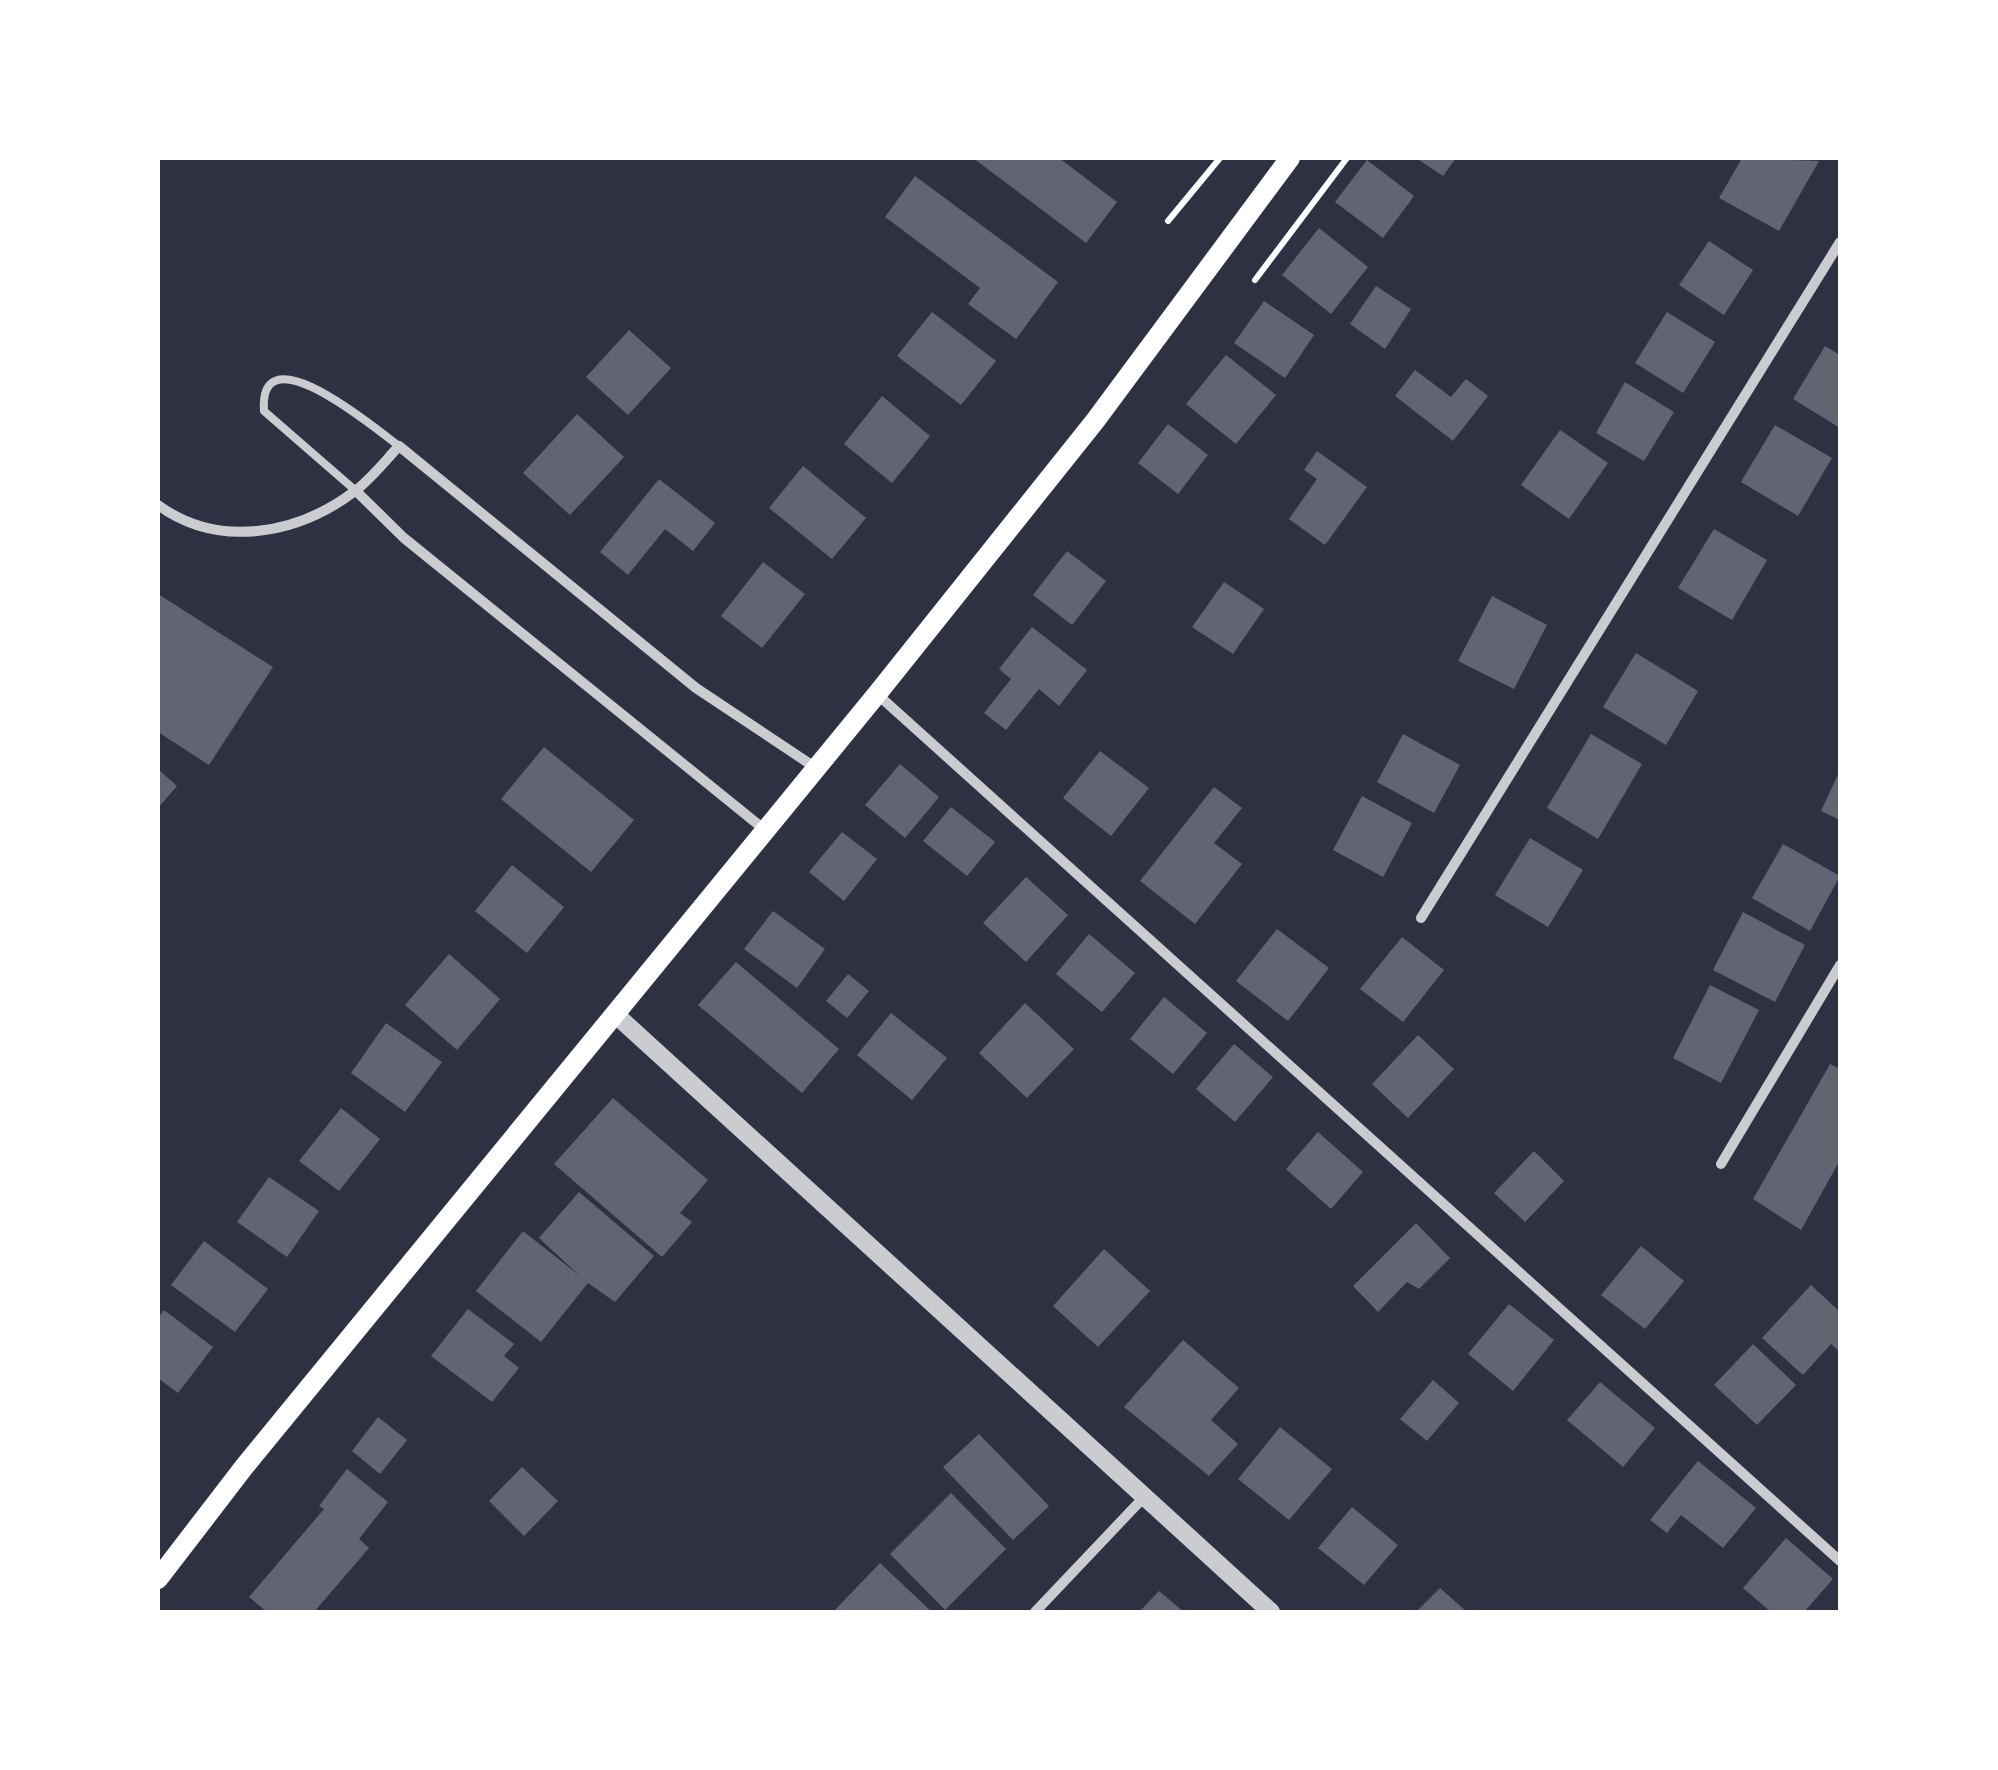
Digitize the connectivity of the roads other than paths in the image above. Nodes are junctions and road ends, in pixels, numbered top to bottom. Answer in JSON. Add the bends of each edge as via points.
{"nodes":[{"id":1,"x":1290,"y":158,"type":"edge"},
{"id":2,"x":1840,"y":242,"type":"edge"},
{"id":3,"x":398,"y":446,"type":"junction"},
{"id":4,"x":356,"y":491,"type":"junction"},
{"id":5,"x":158,"y":505,"type":"edge"},
{"id":6,"x":877,"y":694,"type":"junction"},
{"id":7,"x":816,"y":768,"type":"junction"},
{"id":8,"x":765,"y":830,"type":"junction"},
{"id":9,"x":1421,"y":918,"type":"dead end"},
{"id":10,"x":1840,"y":965,"type":"edge"},
{"id":11,"x":615,"y":1014,"type":"junction"},
{"id":12,"x":1722,"y":1164,"type":"dead end"},
{"id":13,"x":1146,"y":1494,"type":"junction"},
{"id":14,"x":1840,"y":1562,"type":"edge"},
{"id":15,"x":158,"y":1579,"type":"edge"},
{"id":16,"x":1035,"y":1612,"type":"edge"},
{"id":17,"x":1271,"y":1612,"type":"edge"}],
"edges":[{"from":1,"to":6,"type":"main road","via":[[1095,421]]},
{"from":2,"to":9,"type":"street"},
{"from":3,"to":4,"type":"street"},
{"from":3,"to":4,"type":"lane","via":[[309,382],[283,378],[270,386],[262,396],[264,410]]},
{"from":3,"to":7,"type":"street","via":[[696,688]]},
{"from":4,"to":5,"type":"street","via":[[272,531],[195,528]]},
{"from":4,"to":8,"type":"street","via":[[404,538]]},
{"from":6,"to":7,"type":"main road"},
{"from":6,"to":14,"type":"street"},
{"from":7,"to":8,"type":"main road"},
{"from":8,"to":11,"type":"main road"},
{"from":10,"to":12,"type":"street"},
{"from":11,"to":13,"type":"street"},
{"from":11,"to":15,"type":"main road"},
{"from":13,"to":16,"type":"street"},
{"from":13,"to":17,"type":"street"}]}
